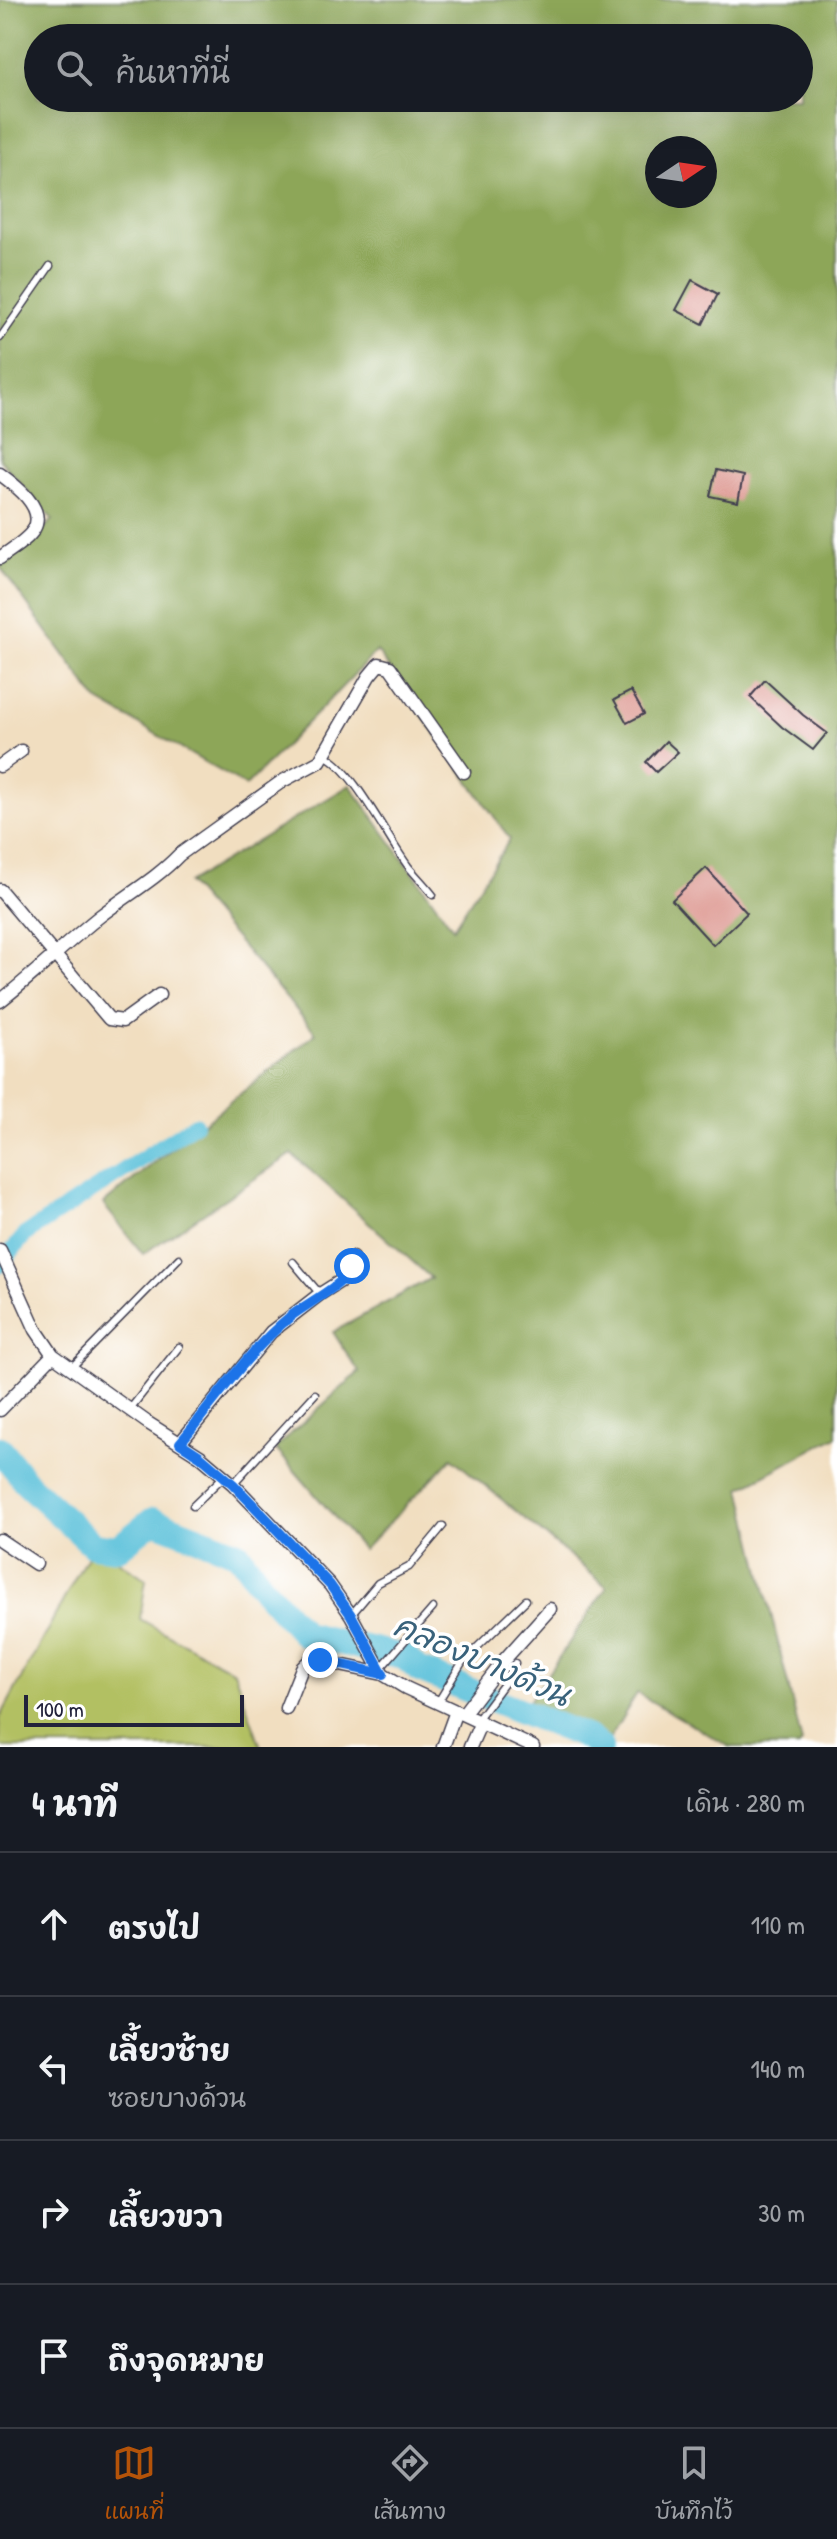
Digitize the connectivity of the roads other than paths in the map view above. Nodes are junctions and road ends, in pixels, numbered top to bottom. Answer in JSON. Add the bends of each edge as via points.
{"nodes":[{"id":1,"x":50,"y":266,"type":"dead end"},
{"id":2,"x":0,"y":338,"type":"edge"},
{"id":3,"x":0,"y":474,"type":"edge"},
{"id":4,"x":0,"y":558,"type":"edge"},
{"id":5,"x":21,"y":751,"type":"dead end"},
{"id":6,"x":324,"y":755,"type":"junction"},
{"id":7,"x":0,"y":766,"type":"edge"},
{"id":8,"x":464,"y":772,"type":"dead end"},
{"id":9,"x":0,"y":890,"type":"edge"},
{"id":10,"x":433,"y":895,"type":"dead end"},
{"id":11,"x":55,"y":955,"type":"junction"},
{"id":12,"x":159,"y":995,"type":"dead end"},
{"id":13,"x":0,"y":1001,"type":"edge"},
{"id":14,"x":0,"y":1250,"type":"edge"},
{"id":15,"x":179,"y":1258,"type":"dead end"},
{"id":16,"x":352,"y":1258,"type":"dead end"},
{"id":17,"x":293,"y":1262,"type":"dead end"},
{"id":18,"x":320,"y":1294,"type":"junction"},
{"id":19,"x":179,"y":1347,"type":"dead end"},
{"id":20,"x":53,"y":1355,"type":"junction"},
{"id":21,"x":70,"y":1369,"type":"junction"},
{"id":22,"x":315,"y":1394,"type":"dead end"},
{"id":23,"x":130,"y":1409,"type":"junction"},
{"id":24,"x":0,"y":1410,"type":"edge"},
{"id":25,"x":180,"y":1443,"type":"junction"},
{"id":26,"x":229,"y":1480,"type":"junction"},
{"id":27,"x":193,"y":1506,"type":"dead end"},
{"id":28,"x":443,"y":1526,"type":"dead end"},
{"id":29,"x":0,"y":1540,"type":"edge"},
{"id":30,"x":36,"y":1564,"type":"dead end"},
{"id":31,"x":526,"y":1600,"type":"dead end"},
{"id":32,"x":433,"y":1608,"type":"dead end"},
{"id":33,"x":550,"y":1609,"type":"dead end"},
{"id":34,"x":354,"y":1620,"type":"junction"},
{"id":35,"x":515,"y":1663,"type":"dead end"},
{"id":36,"x":382,"y":1666,"type":"junction"},
{"id":37,"x":441,"y":1697,"type":"junction"},
{"id":38,"x":286,"y":1708,"type":"dead end"},
{"id":39,"x":463,"y":1709,"type":"junction"},
{"id":40,"x":479,"y":1721,"type":"junction"},
{"id":41,"x":443,"y":1747,"type":"edge"},
{"id":42,"x":471,"y":1747,"type":"edge"},
{"id":43,"x":533,"y":1747,"type":"edge"}],
"edges":[{"from":1,"to":2,"type":"lane"},
{"from":3,"to":4,"type":"street","via":[[16,486],[37,518],[34,530]]},
{"from":5,"to":7,"type":"street"},
{"from":6,"to":8,"type":"street","via":[[369,676],[384,663]]},
{"from":6,"to":10,"type":"lane","via":[[337,762]]},
{"from":6,"to":11,"type":"street","via":[[179,855]]},
{"from":9,"to":11,"type":"street"},
{"from":11,"to":12,"type":"street","via":[[114,1021],[134,1016]]},
{"from":11,"to":13,"type":"street"},
{"from":14,"to":20,"type":"street"},
{"from":15,"to":21,"type":"lane"},
{"from":16,"to":18,"type":"street","via":[[347,1277]]},
{"from":17,"to":18,"type":"lane"},
{"from":18,"to":25,"type":"street","via":[[271,1332]]},
{"from":19,"to":23,"type":"lane"},
{"from":20,"to":21,"type":"street"},
{"from":20,"to":24,"type":"street"},
{"from":21,"to":23,"type":"street"},
{"from":22,"to":26,"type":"lane"},
{"from":23,"to":25,"type":"street"},
{"from":25,"to":26,"type":"street"},
{"from":26,"to":27,"type":"lane"},
{"from":26,"to":34,"type":"street","via":[[330,1585]]},
{"from":28,"to":34,"type":"lane","via":[[409,1567],[378,1583]]},
{"from":29,"to":30,"type":"street"},
{"from":31,"to":37,"type":"lane","via":[[463,1661]]},
{"from":32,"to":36,"type":"lane"},
{"from":33,"to":39,"type":"street"},
{"from":34,"to":36,"type":"street"},
{"from":35,"to":40,"type":"lane"},
{"from":36,"to":37,"type":"street"},
{"from":36,"to":38,"type":"street","via":[[311,1659]]},
{"from":37,"to":39,"type":"street"},
{"from":39,"to":40,"type":"street"},
{"from":39,"to":41,"type":"street"},
{"from":40,"to":42,"type":"street"},
{"from":40,"to":43,"type":"street"}]}
